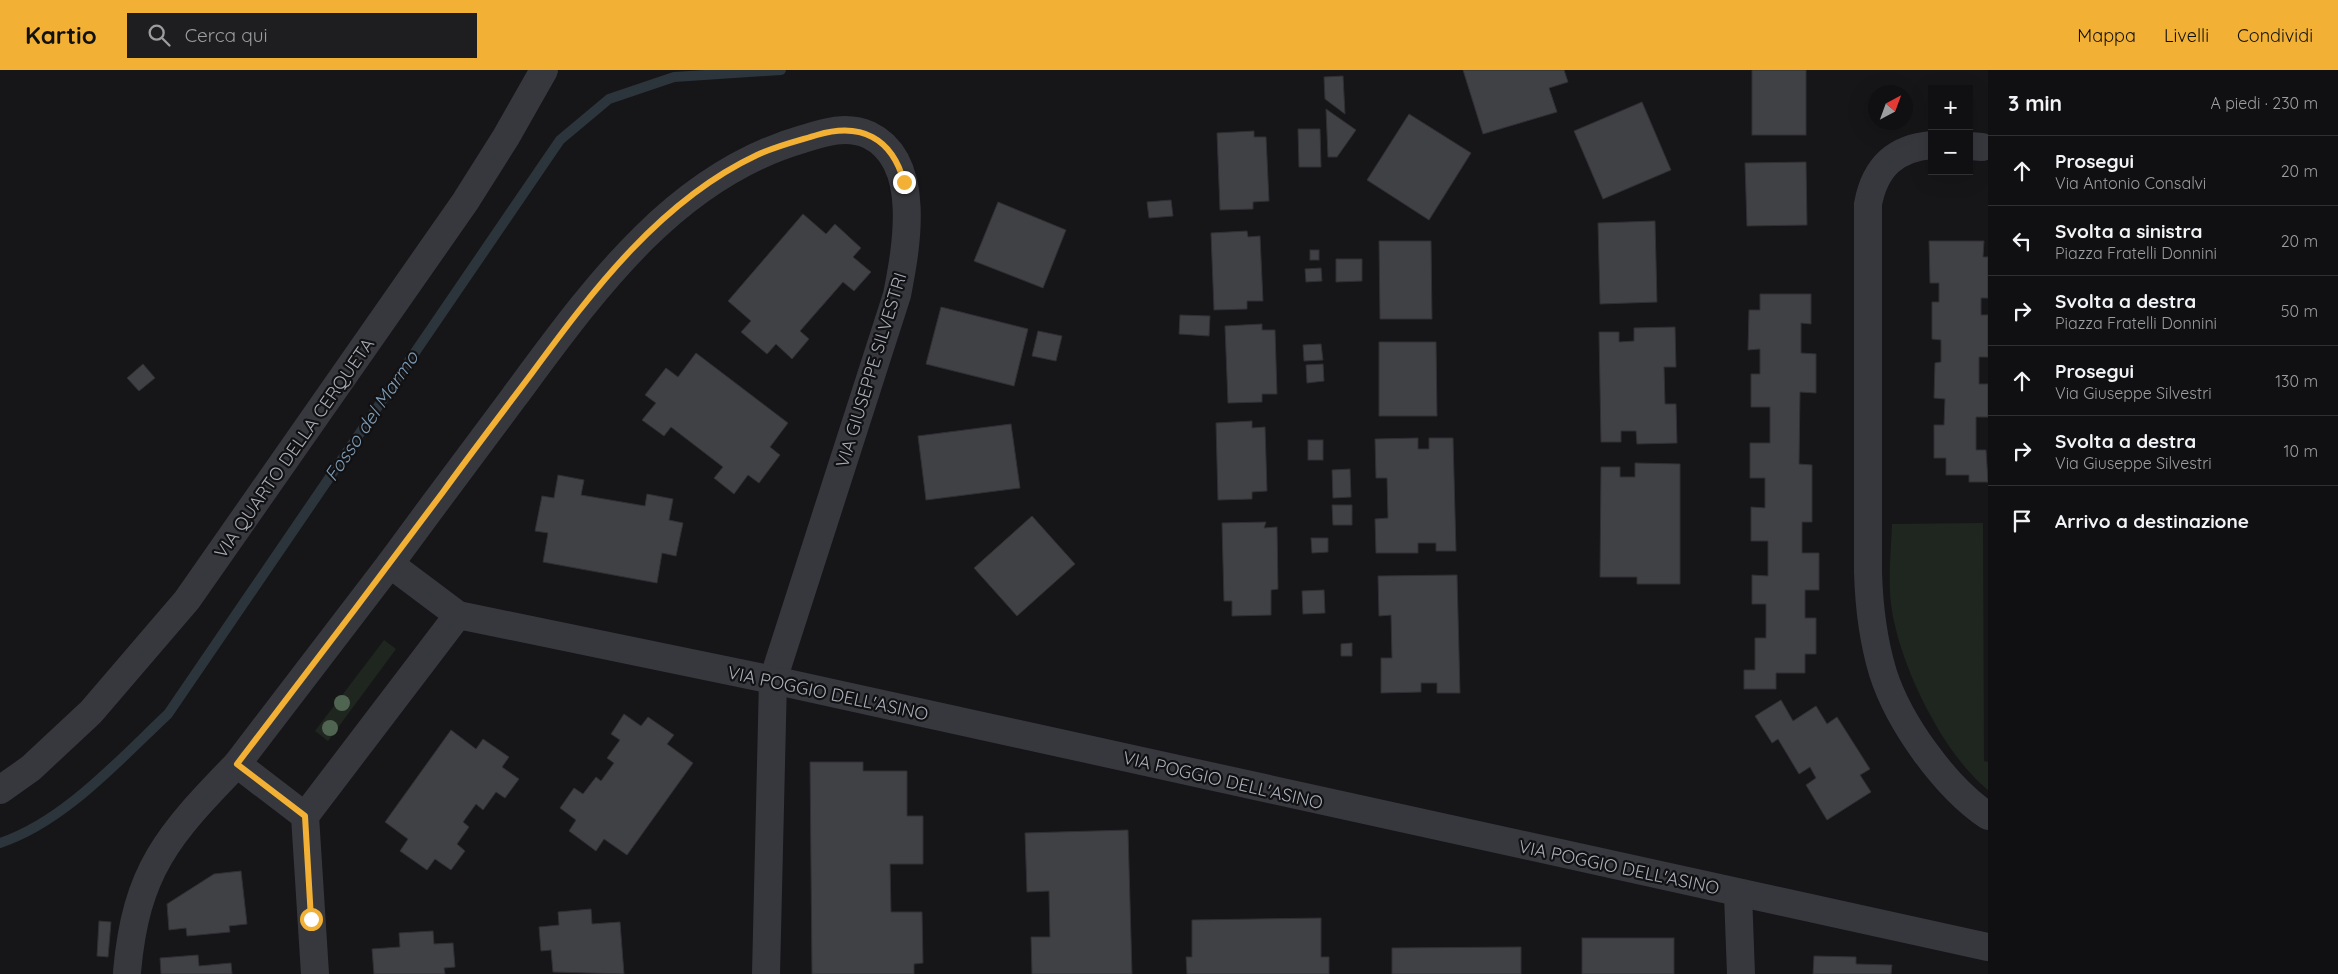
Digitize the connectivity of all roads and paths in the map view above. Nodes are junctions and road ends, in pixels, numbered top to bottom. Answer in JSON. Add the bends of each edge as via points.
{"nodes":[{"id":1,"x":544,"y":70,"type":"edge"},
{"id":2,"x":1928,"y":146,"type":"edge"},
{"id":3,"x":390,"y":564,"type":"junction"},
{"id":4,"x":458,"y":616,"type":"junction"},
{"id":5,"x":773,"y":680,"type":"junction"},
{"id":6,"x":237,"y":764,"type":"junction"},
{"id":7,"x":0,"y":790,"type":"edge"},
{"id":8,"x":305,"y":816,"type":"junction"},
{"id":9,"x":1988,"y":816,"type":"edge"},
{"id":10,"x":1738,"y":894,"type":"junction"},
{"id":11,"x":1988,"y":947,"type":"edge"},
{"id":12,"x":127,"y":972,"type":"dead end"},
{"id":13,"x":315,"y":974,"type":"edge"},
{"id":14,"x":766,"y":974,"type":"edge"},
{"id":15,"x":1741,"y":974,"type":"edge"}],
"edges":[{"from":1,"to":7,"type":"street","name":"VIA QUARTO DELLA CERQUETA","via":[[465,202],[187,600],[91,712],[31,768]]},
{"from":2,"to":9,"type":"street","via":[[1911,148],[1890,160],[1875,181],[1868,204],[1869,610],[1884,675],[1909,724],[1948,781]]},
{"from":3,"to":4,"type":"street"},
{"from":3,"to":5,"type":"street","name":"VIA GIUSEPPE SILVESTRI","via":[[559,337],[654,227],[715,178],[756,155],[831,131],[846,129],[863,133],[886,148],[900,168],[906,198],[904,262],[885,337]]},
{"from":3,"to":6,"type":"street","name":"VIA GIUSEPPE SILVESTRI"},
{"from":4,"to":5,"type":"street","name":"VIA POGGIO DELL'ASINO"},
{"from":4,"to":8,"type":"street"},
{"from":5,"to":10,"type":"street","name":"VIA POGGIO DELL'ASINO"},
{"from":5,"to":14,"type":"street","name":"VIA GIUSEPPE SILVESTRI"},
{"from":6,"to":8,"type":"street"},
{"from":6,"to":12,"type":"street","name":"VIA GIUSEPPE SILVESTRI","via":[[182,822],[155,862],[138,903]]},
{"from":8,"to":13,"type":"street"},
{"from":10,"to":11,"type":"street","name":"VIA POGGIO DELL'ASINO"},
{"from":10,"to":15,"type":"street"}]}
